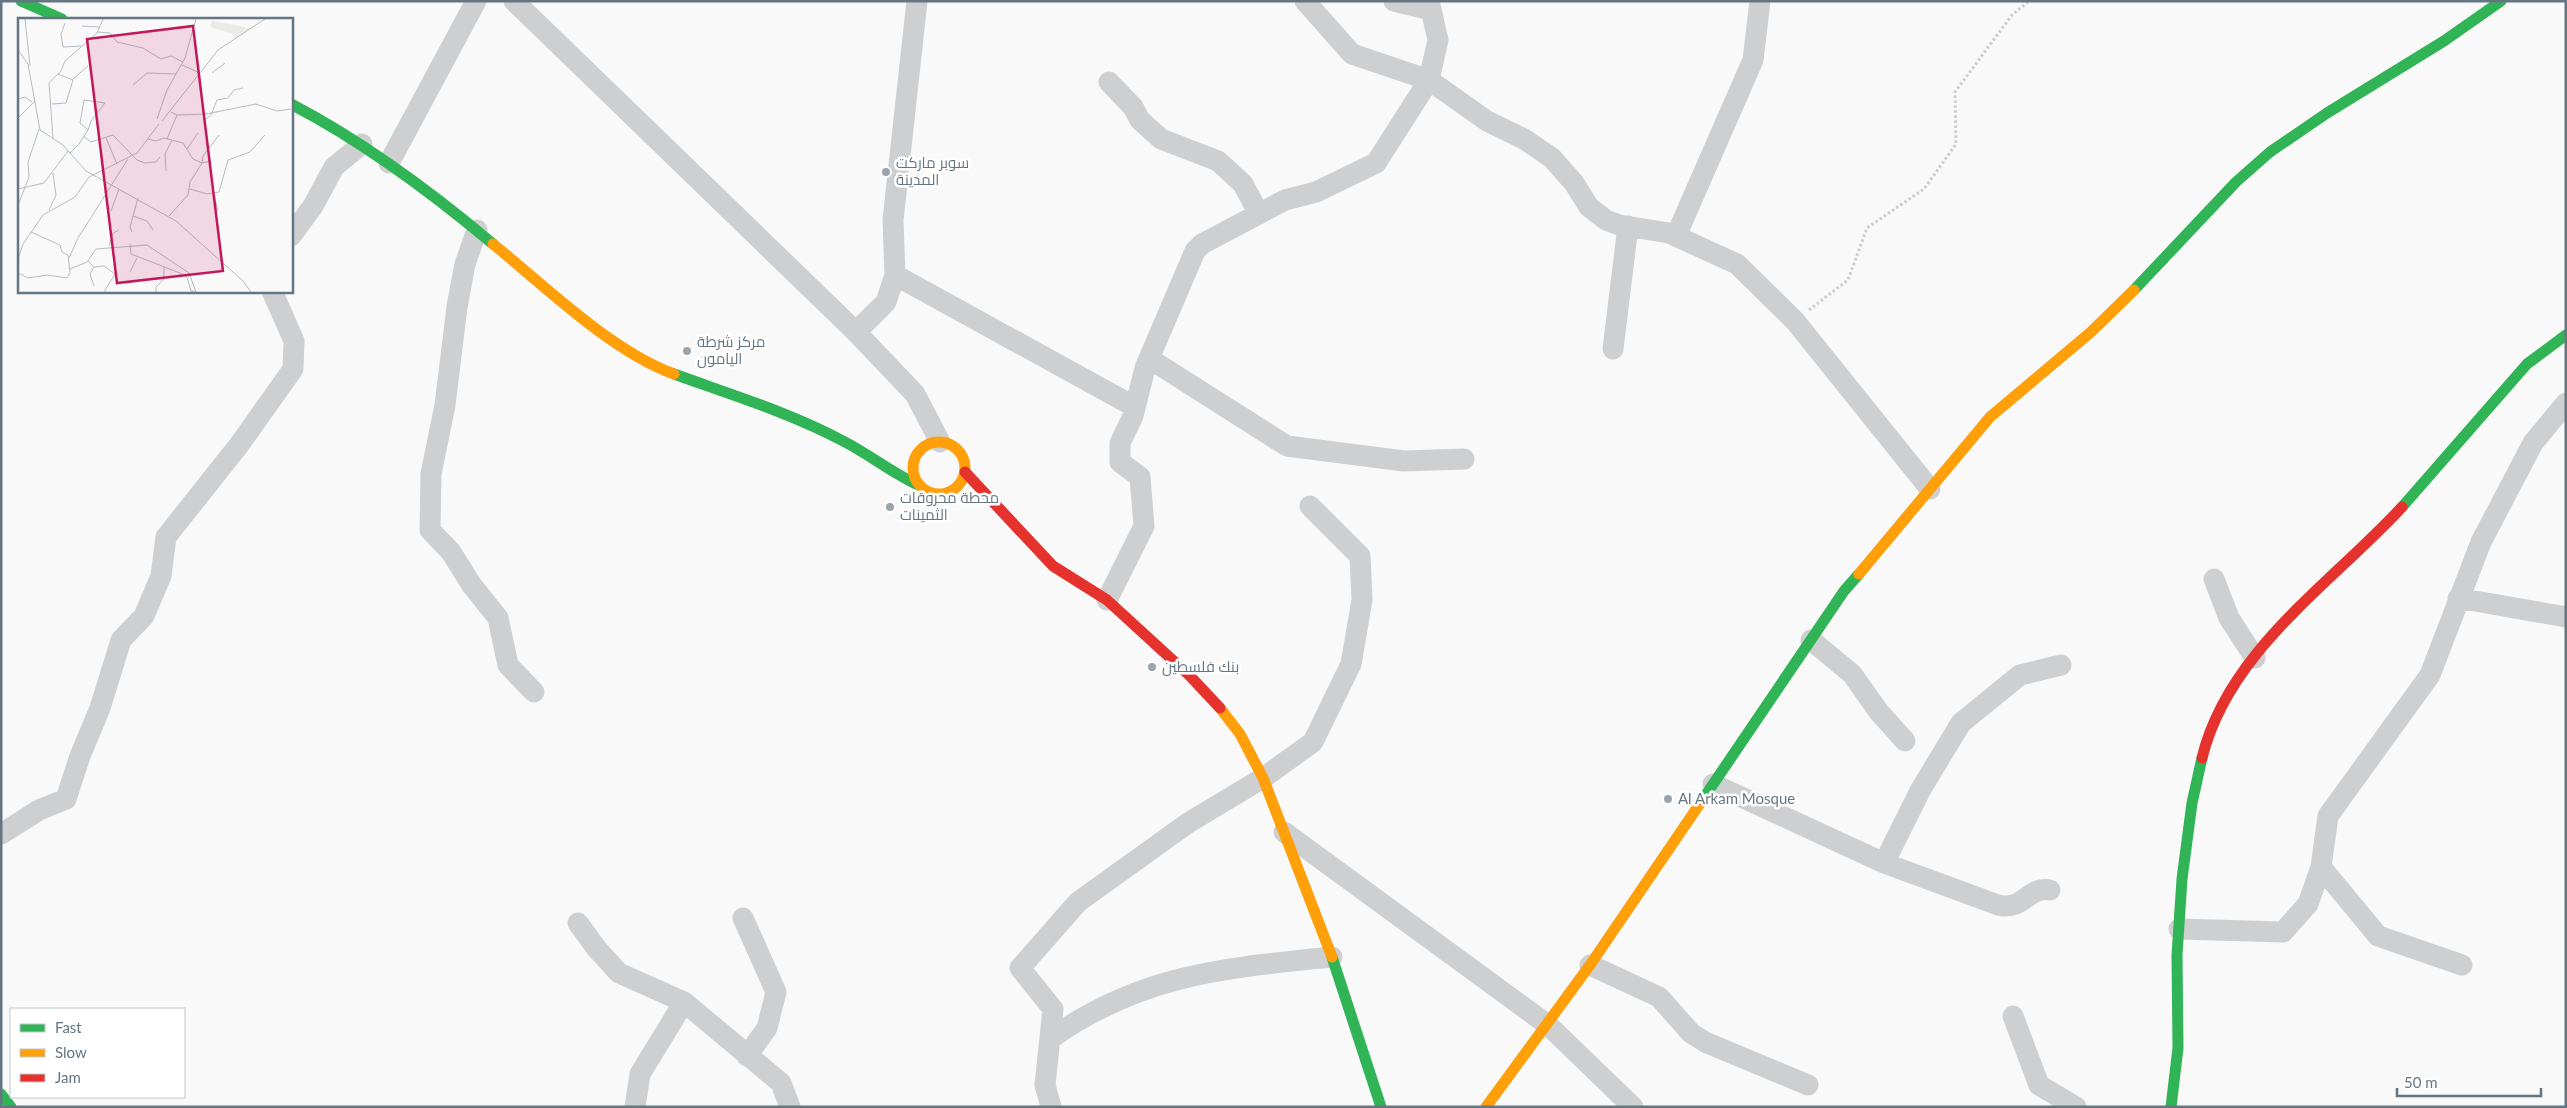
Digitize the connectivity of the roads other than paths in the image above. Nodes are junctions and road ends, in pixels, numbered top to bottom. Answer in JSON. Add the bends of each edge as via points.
{"nodes":[{"id":1,"x":22,"y":1,"type":"edge"},
{"id":2,"x":476,"y":1,"type":"edge"},
{"id":3,"x":514,"y":1,"type":"edge"},
{"id":4,"x":917,"y":1,"type":"edge"},
{"id":5,"x":1305,"y":1,"type":"edge"},
{"id":6,"x":1394,"y":1,"type":"edge"},
{"id":7,"x":1760,"y":1,"type":"edge"},
{"id":8,"x":2501,"y":1,"type":"edge"},
{"id":9,"x":1430,"y":6,"type":"edge"},
{"id":10,"x":60,"y":18,"type":"edge"},
{"id":11,"x":1429,"y":80,"type":"junction"},
{"id":12,"x":1109,"y":82,"type":"dead end"},
{"id":13,"x":292,"y":105,"type":"edge"},
{"id":14,"x":362,"y":144,"type":"junction"},
{"id":15,"x":389,"y":163,"type":"junction"},
{"id":16,"x":1259,"y":214,"type":"junction"},
{"id":17,"x":1628,"y":226,"type":"junction"},
{"id":18,"x":478,"y":230,"type":"junction"},
{"id":19,"x":292,"y":235,"type":"edge"},
{"id":20,"x":1676,"y":236,"type":"junction"},
{"id":21,"x":895,"y":275,"type":"junction"},
{"id":22,"x":272,"y":292,"type":"edge"},
{"id":23,"x":856,"y":332,"type":"junction"},
{"id":24,"x":2566,"y":335,"type":"edge"},
{"id":25,"x":1613,"y":349,"type":"dead end"},
{"id":26,"x":1150,"y":359,"type":"junction"},
{"id":27,"x":2566,"y":403,"type":"edge"},
{"id":28,"x":1135,"y":407,"type":"junction"},
{"id":29,"x":940,"y":442,"type":"junction"},
{"id":30,"x":1464,"y":459,"type":"dead end"},
{"id":31,"x":965,"y":472,"type":"junction"},
{"id":32,"x":918,"y":485,"type":"junction"},
{"id":33,"x":1930,"y":489,"type":"junction"},
{"id":34,"x":1310,"y":506,"type":"dead end"},
{"id":35,"x":2214,"y":579,"type":"dead end"},
{"id":36,"x":2458,"y":598,"type":"junction"},
{"id":37,"x":1107,"y":600,"type":"junction"},
{"id":38,"x":2566,"y":617,"type":"edge"},
{"id":39,"x":1811,"y":640,"type":"junction"},
{"id":40,"x":2255,"y":658,"type":"junction"},
{"id":41,"x":2061,"y":665,"type":"dead end"},
{"id":42,"x":534,"y":692,"type":"dead end"},
{"id":43,"x":1905,"y":740,"type":"dead end"},
{"id":44,"x":1263,"y":778,"type":"junction"},
{"id":45,"x":1713,"y":784,"type":"junction"},
{"id":46,"x":1284,"y":832,"type":"junction"},
{"id":47,"x":1,"y":834,"type":"edge"},
{"id":48,"x":1884,"y":863,"type":"junction"},
{"id":49,"x":2321,"y":867,"type":"junction"},
{"id":50,"x":2050,"y":890,"type":"dead end"},
{"id":51,"x":743,"y":918,"type":"dead end"},
{"id":52,"x":578,"y":922,"type":"dead end"},
{"id":53,"x":2179,"y":929,"type":"junction"},
{"id":54,"x":1332,"y":957,"type":"junction"},
{"id":55,"x":1590,"y":965,"type":"junction"},
{"id":56,"x":2462,"y":965,"type":"dead end"},
{"id":57,"x":684,"y":1002,"type":"junction"},
{"id":58,"x":2013,"y":1016,"type":"dead end"},
{"id":59,"x":1548,"y":1025,"type":"junction"},
{"id":60,"x":1050,"y":1039,"type":"junction"},
{"id":61,"x":747,"y":1056,"type":"junction"},
{"id":62,"x":1808,"y":1085,"type":"dead end"},
{"id":63,"x":1,"y":1094,"type":"edge"},
{"id":64,"x":11,"y":1107,"type":"edge"},
{"id":65,"x":635,"y":1107,"type":"edge"},
{"id":66,"x":790,"y":1107,"type":"edge"},
{"id":67,"x":1051,"y":1107,"type":"edge"},
{"id":68,"x":1381,"y":1107,"type":"edge"},
{"id":69,"x":1486,"y":1107,"type":"edge"},
{"id":70,"x":1633,"y":1107,"type":"edge"},
{"id":71,"x":2076,"y":1107,"type":"edge"},
{"id":72,"x":2170,"y":1107,"type":"edge"}],
"edges":[{"from":1,"to":10,"type":"street"},
{"from":2,"to":15,"type":"street"},
{"from":3,"to":23,"type":"street"},
{"from":4,"to":21,"type":"street","via":[[893,220]]},
{"from":5,"to":11,"type":"street","via":[[1352,54]]},
{"from":6,"to":9,"type":"street"},
{"from":7,"to":20,"type":"street","via":[[1753,60]]},
{"from":8,"to":33,"type":"street","via":[[2257,162],[2224,192],[2186,237],[2102,321],[2007,400]]},
{"from":9,"to":11,"type":"street","via":[[1438,40]]},
{"from":11,"to":16,"type":"street","via":[[1376,163],[1316,192],[1285,200]]},
{"from":11,"to":17,"type":"street","via":[[1487,121],[1539,148],[1564,170],[1596,214]]},
{"from":12,"to":16,"type":"street","via":[[1133,107],[1140,120],[1161,139],[1218,161],[1244,184]]},
{"from":13,"to":14,"type":"street"},
{"from":14,"to":15,"type":"street"},
{"from":14,"to":19,"type":"street","via":[[334,168]]},
{"from":15,"to":18,"type":"street"},
{"from":16,"to":26,"type":"street","via":[[1202,244],[1195,251]]},
{"from":17,"to":20,"type":"street"},
{"from":17,"to":25,"type":"street"},
{"from":18,"to":32,"type":"street","via":[[596,328],[638,357],[694,382],[756,402],[846,442]]},
{"from":18,"to":42,"type":"street","via":[[465,264],[445,405],[431,474],[430,530],[451,552],[498,618],[508,665]]},
{"from":20,"to":33,"type":"street","via":[[1737,264],[1795,321]]},
{"from":21,"to":23,"type":"street","via":[[886,302]]},
{"from":21,"to":28,"type":"street"},
{"from":22,"to":47,"type":"street","via":[[294,341],[293,369],[239,445],[166,537],[161,576],[144,616],[121,640],[66,799],[39,810]]},
{"from":23,"to":29,"type":"street","via":[[915,394]]},
{"from":24,"to":40,"type":"street","via":[[2510,381],[2371,540],[2299,607]]},
{"from":26,"to":28,"type":"street"},
{"from":26,"to":30,"type":"street","via":[[1287,446],[1404,461]]},
{"from":27,"to":36,"type":"street","via":[[2533,444],[2481,542]]},
{"from":28,"to":37,"type":"street","via":[[1119,453],[1120,462],[1140,477],[1144,526]]},
{"from":29,"to":31,"type":"street","via":[[956,448],[962,455]]},
{"from":29,"to":32,"type":"street","via":[[924,446],[917,452],[912,469]]},
{"from":31,"to":32,"type":"street","via":[[950,492],[933,494]]},
{"from":31,"to":37,"type":"street","via":[[1052,566]]},
{"from":33,"to":39,"type":"street","via":[[1844,591]]},
{"from":34,"to":44,"type":"street","via":[[1360,556],[1362,600],[1351,664],[1313,742]]},
{"from":35,"to":40,"type":"street","via":[[2229,618]]},
{"from":36,"to":38,"type":"street"},
{"from":36,"to":49,"type":"street","via":[[2430,675],[2328,816]]},
{"from":37,"to":44,"type":"street","via":[[1215,702],[1240,734]]},
{"from":39,"to":43,"type":"street","via":[[1852,674],[1879,712]]},
{"from":39,"to":45,"type":"street"},
{"from":40,"to":53,"type":"street","via":[[2220,709],[2203,753],[2184,862]]},
{"from":41,"to":48,"type":"street","via":[[2020,675],[1961,723],[1920,789]]},
{"from":44,"to":46,"type":"street"},
{"from":44,"to":60,"type":"street","via":[[1188,823],[1078,902],[1020,968],[1053,1009]]},
{"from":45,"to":48,"type":"street"},
{"from":45,"to":55,"type":"street"},
{"from":46,"to":54,"type":"street"},
{"from":46,"to":59,"type":"street"},
{"from":48,"to":50,"type":"street","via":[[2004,906],[2021,904],[2037,890]]},
{"from":49,"to":53,"type":"street","via":[[2308,904],[2283,932]]},
{"from":49,"to":56,"type":"street","via":[[2378,936]]},
{"from":51,"to":61,"type":"street","via":[[776,992],[767,1028]]},
{"from":52,"to":57,"type":"street","via":[[619,973]]},
{"from":53,"to":72,"type":"street","via":[[2178,1051]]},
{"from":54,"to":60,"type":"street","via":[[1220,969],[1165,981],[1105,1005]]},
{"from":54,"to":68,"type":"street"},
{"from":55,"to":59,"type":"street"},
{"from":55,"to":62,"type":"street","via":[[1659,997],[1691,1033],[1705,1042]]},
{"from":57,"to":61,"type":"street"},
{"from":57,"to":65,"type":"street","via":[[640,1074]]},
{"from":58,"to":71,"type":"street","via":[[2039,1084]]},
{"from":59,"to":69,"type":"street"},
{"from":59,"to":70,"type":"street"},
{"from":60,"to":67,"type":"street","via":[[1045,1085]]},
{"from":61,"to":66,"type":"street","via":[[781,1083]]},
{"from":63,"to":64,"type":"street"}]}
